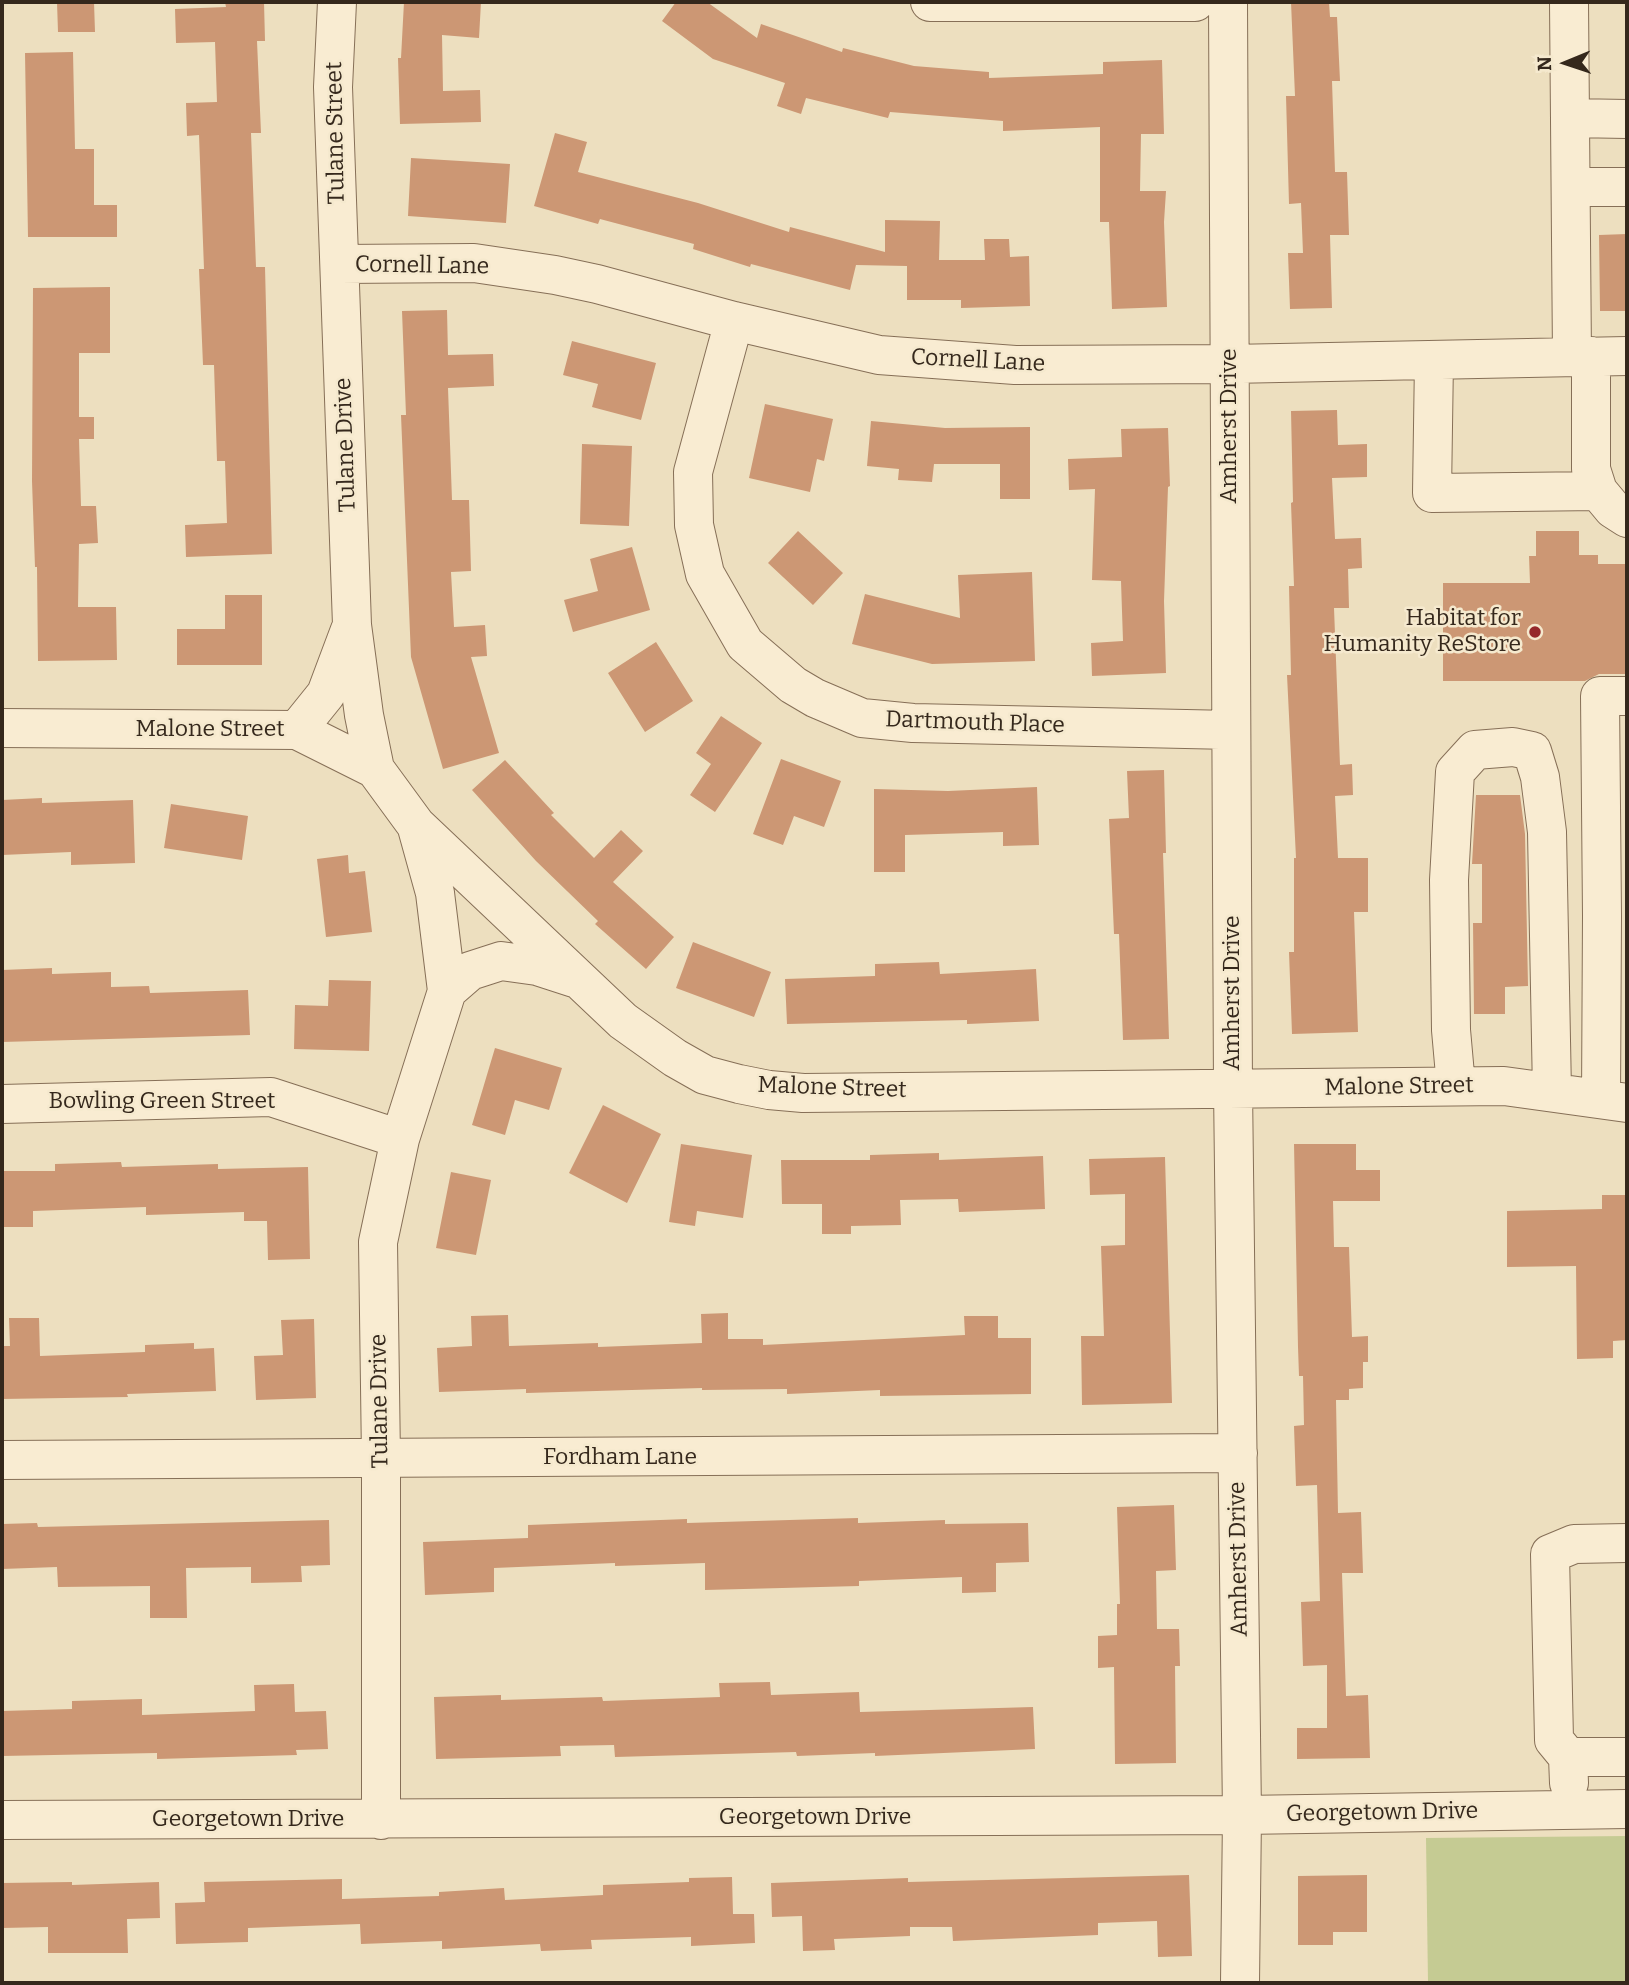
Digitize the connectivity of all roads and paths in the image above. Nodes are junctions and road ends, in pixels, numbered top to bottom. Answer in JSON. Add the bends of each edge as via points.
{"nodes":[{"id":1,"x":337,"y":2,"type":"edge"},
{"id":2,"x":930,"y":2,"type":"edge"},
{"id":3,"x":1195,"y":2,"type":"edge"},
{"id":4,"x":1228,"y":2,"type":"edge"},
{"id":5,"x":1569,"y":2,"type":"edge"},
{"id":6,"x":1570,"y":118,"type":"junction"},
{"id":7,"x":1627,"y":119,"type":"edge"},
{"id":8,"x":1571,"y":187,"type":"junction"},
{"id":9,"x":1627,"y":187,"type":"edge"},
{"id":10,"x":340,"y":264,"type":"junction"},
{"id":11,"x":734,"y":321,"type":"junction"},
{"id":12,"x":1597,"y":356,"type":"edge"},
{"id":13,"x":1434,"y":360,"type":"junction"},
{"id":14,"x":1230,"y":365,"type":"junction"},
{"id":15,"x":1598,"y":491,"type":"junction"},
{"id":16,"x":1627,"y":518,"type":"edge"},
{"id":17,"x":352,"y":625,"type":"junction"},
{"id":18,"x":1627,"y":696,"type":"edge"},
{"id":19,"x":2,"y":728,"type":"edge"},
{"id":20,"x":297,"y":730,"type":"junction"},
{"id":21,"x":1231,"y":730,"type":"junction"},
{"id":22,"x":375,"y":769,"type":"junction"},
{"id":23,"x":416,"y":825,"type":"junction"},
{"id":24,"x":579,"y":979,"type":"junction"},
{"id":25,"x":447,"y":991,"type":"junction"},
{"id":26,"x":1456,"y":1086,"type":"junction"},
{"id":27,"x":1233,"y":1088,"type":"junction"},
{"id":28,"x":1552,"y":1092,"type":"junction"},
{"id":29,"x":1614,"y":1101,"type":"edge"},
{"id":30,"x":2,"y":1104,"type":"edge"},
{"id":31,"x":400,"y":1139,"type":"junction"},
{"id":32,"x":1238,"y":1454,"type":"junction"},
{"id":33,"x":381,"y":1459,"type":"junction"},
{"id":34,"x":2,"y":1460,"type":"edge"},
{"id":35,"x":1627,"y":1543,"type":"edge"},
{"id":36,"x":1568,"y":1757,"type":"junction"},
{"id":37,"x":1627,"y":1758,"type":"edge"},
{"id":38,"x":1627,"y":1809,"type":"edge"},
{"id":39,"x":1569,"y":1810,"type":"junction"},
{"id":40,"x":1242,"y":1815,"type":"junction"},
{"id":41,"x":2,"y":1820,"type":"edge"},
{"id":42,"x":381,"y":1821,"type":"junction"},
{"id":43,"x":1240,"y":1983,"type":"edge"}],
"edges":[{"from":1,"to":10,"type":"street","name":"Tulane Street","via":[[333,87]]},
{"from":2,"to":3,"type":"street"},
{"from":4,"to":14,"type":"street","name":"Amherst Drive"},
{"from":5,"to":6,"type":"street"},
{"from":6,"to":7,"type":"street"},
{"from":6,"to":8,"type":"street"},
{"from":8,"to":9,"type":"street"},
{"from":8,"to":12,"type":"street"},
{"from":10,"to":11,"type":"street","name":"Cornell Lane","via":[[474,263],[597,284]]},
{"from":10,"to":17,"type":"street","name":"Tulane Drive"},
{"from":11,"to":14,"type":"street","name":"Cornell Lane","via":[[878,355],[1015,365]]},
{"from":11,"to":21,"type":"street","name":"Dartmouth Place","via":[[693,472],[694,525],[705,574],[745,644],[793,685],[862,718],[887,721]]},
{"from":12,"to":13,"type":"street","name":"Cornell Lane"},
{"from":12,"to":15,"type":"street","via":[[1591,469]]},
{"from":13,"to":14,"type":"street","name":"Cornell Lane"},
{"from":13,"to":15,"type":"street","via":[[1432,493]]},
{"from":14,"to":21,"type":"street","name":"Amherst Drive"},
{"from":15,"to":16,"type":"street"},
{"from":17,"to":20,"type":"street","name":"Tulane Drive","via":[[326,694]]},
{"from":17,"to":22,"type":"street","name":"Tulane Drive"},
{"from":18,"to":29,"type":"street","via":[[1600,696],[1602,916]]},
{"from":19,"to":20,"type":"street","name":"Malone Street"},
{"from":20,"to":22,"type":"street","name":"Malone Street"},
{"from":21,"to":27,"type":"street","name":"Amherst Drive"},
{"from":22,"to":23,"type":"street","name":"Malone Street"},
{"from":23,"to":24,"type":"street","name":"Malone Street"},
{"from":23,"to":25,"type":"street","name":"Tulane Drive","via":[[435,893]]},
{"from":24,"to":25,"type":"street","via":[[501,961],[470,971]]},
{"from":24,"to":27,"type":"street","name":"Malone Street","via":[[623,1021],[675,1058],[705,1075],[769,1090]]},
{"from":25,"to":31,"type":"street","name":"Tulane Drive"},
{"from":26,"to":27,"type":"street","name":"Malone Street"},
{"from":26,"to":28,"type":"street","name":"Malone Street"},
{"from":26,"to":28,"type":"street","via":[[1449,880],[1455,772],[1475,750],[1513,747],[1532,751],[1547,832]]},
{"from":27,"to":32,"type":"street","name":"Amherst Drive"},
{"from":28,"to":29,"type":"street","name":"Malone Street"},
{"from":30,"to":31,"type":"street","name":"Bowling Green Street","via":[[271,1097]]},
{"from":31,"to":33,"type":"street","name":"Tulane Drive","via":[[377,1242]]},
{"from":32,"to":33,"type":"street","name":"Fordham Lane"},
{"from":32,"to":40,"type":"street","name":"Amherst Drive"},
{"from":33,"to":34,"type":"street","name":"Fordham Lane"},
{"from":33,"to":42,"type":"street","name":"Tulane Drive"},
{"from":35,"to":36,"type":"street","via":[[1574,1544],[1550,1554],[1554,1741]]},
{"from":36,"to":37,"type":"street"},
{"from":36,"to":39,"type":"street"},
{"from":38,"to":39,"type":"street","name":"Georgetown Drive"},
{"from":39,"to":40,"type":"street","name":"Georgetown Drive"},
{"from":40,"to":42,"type":"street","name":"Georgetown Drive"},
{"from":40,"to":43,"type":"street","name":"Amherst Drive"},
{"from":41,"to":42,"type":"street","name":"Georgetown Drive"}]}
